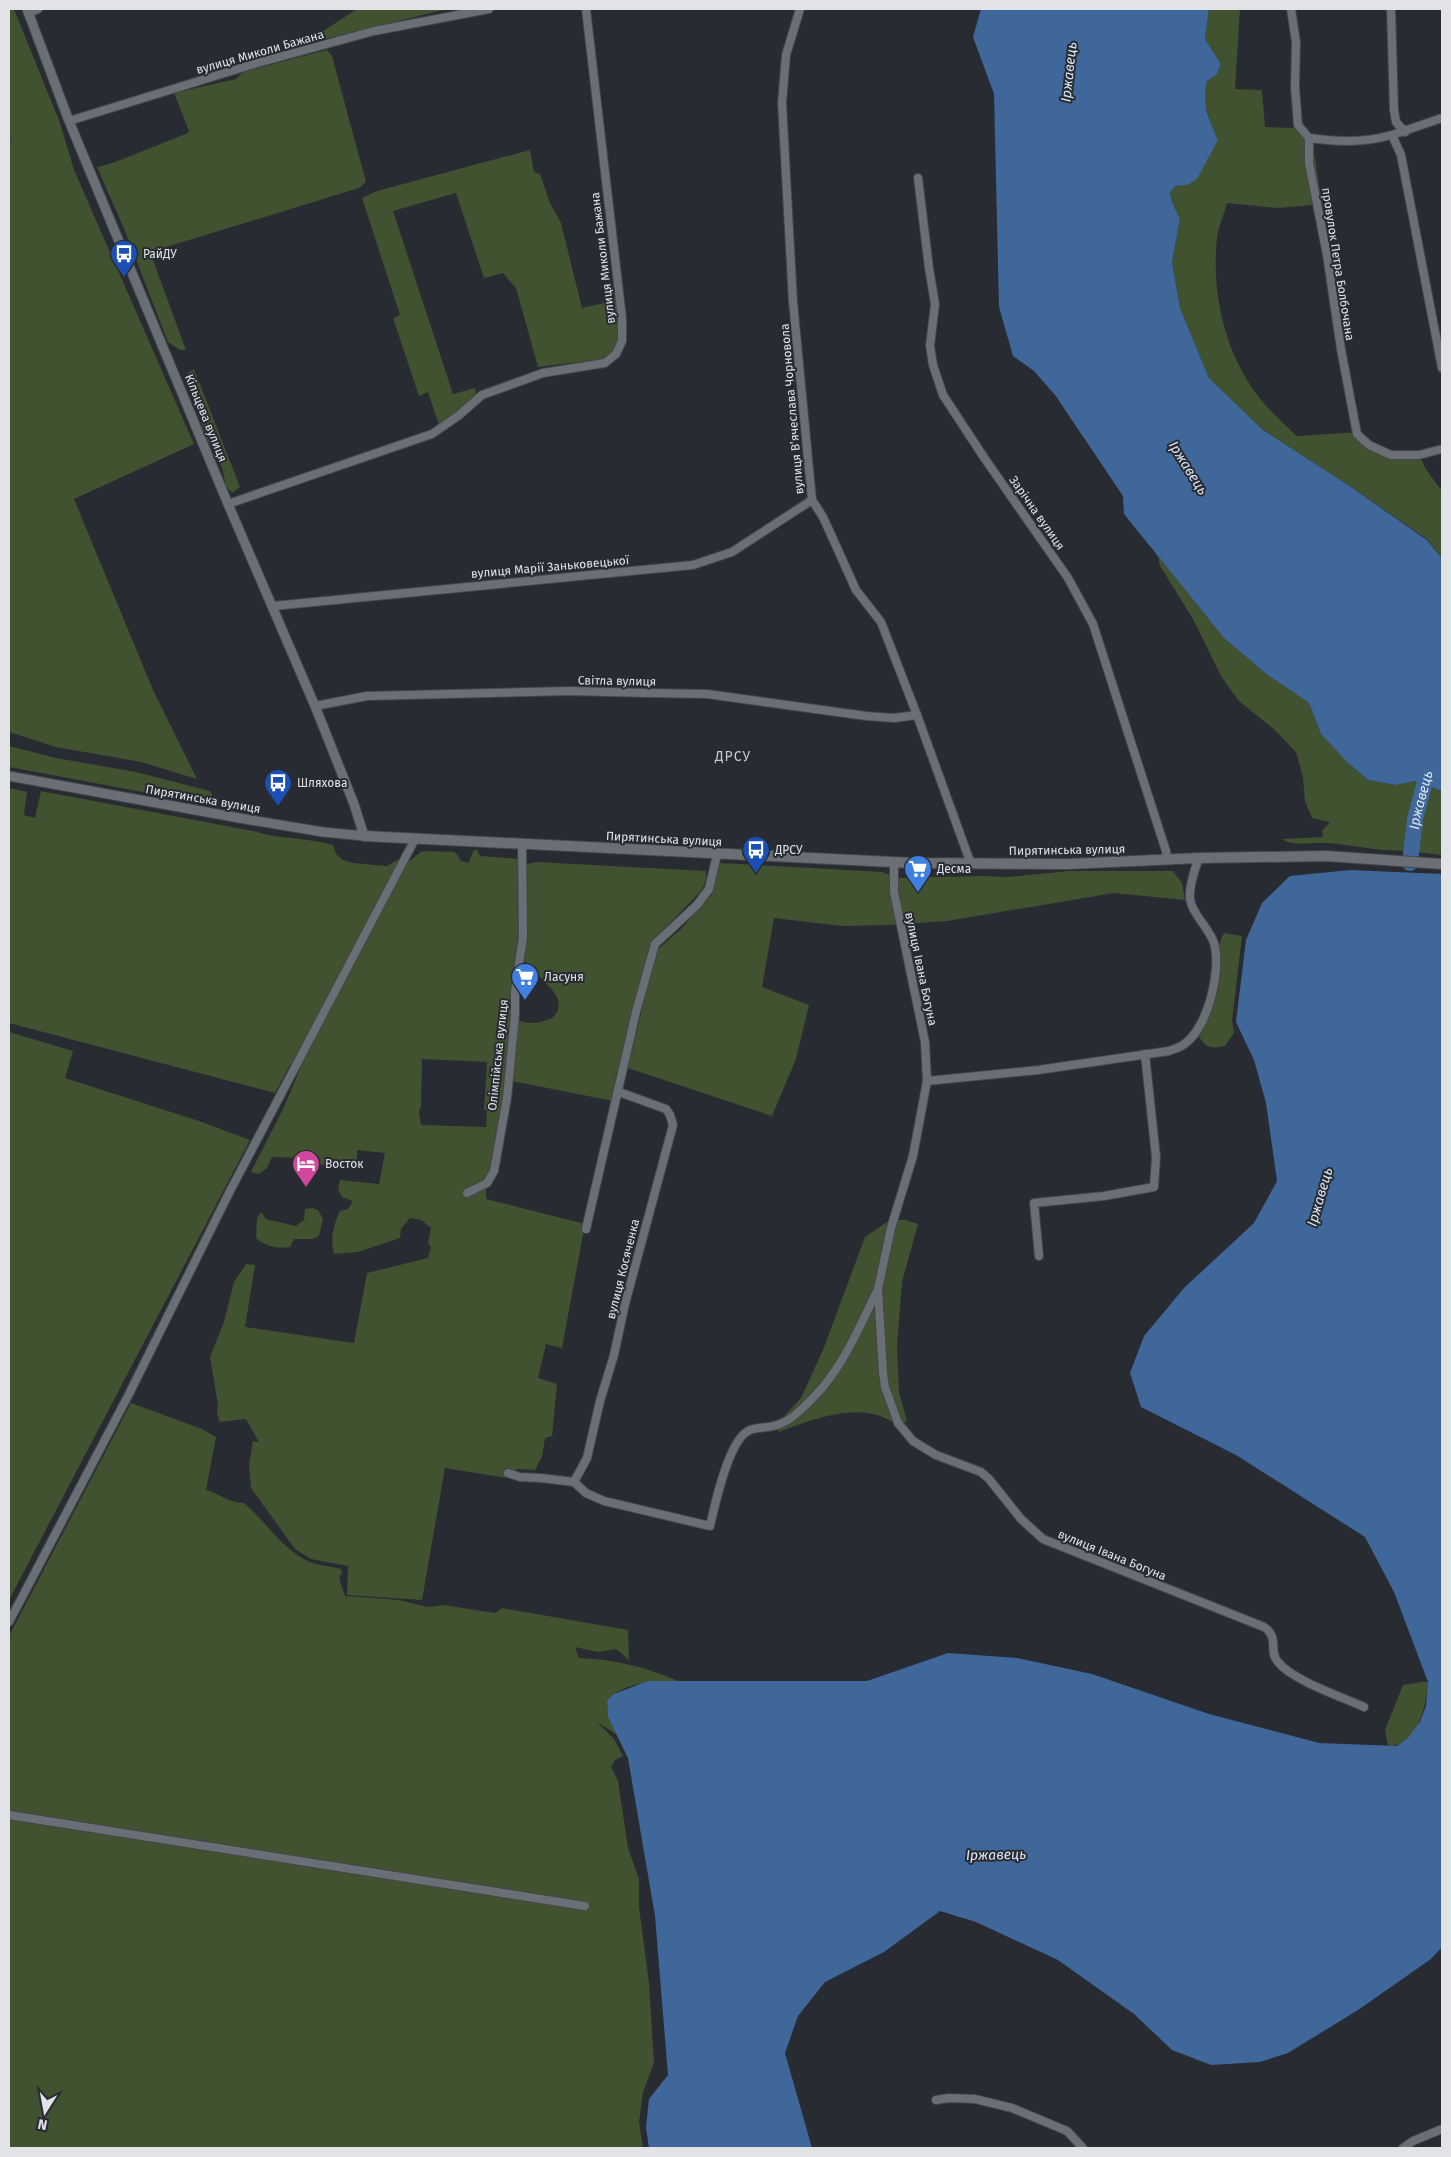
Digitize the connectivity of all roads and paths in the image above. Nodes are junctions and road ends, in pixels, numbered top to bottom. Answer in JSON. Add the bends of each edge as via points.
{"nodes":[{"id":1,"x":38,"y":9,"type":"edge"},
{"id":2,"x":489,"y":9,"type":"edge"},
{"id":3,"x":586,"y":9,"type":"edge"},
{"id":4,"x":800,"y":9,"type":"edge"},
{"id":5,"x":1291,"y":9,"type":"edge"},
{"id":6,"x":1391,"y":9,"type":"edge"},
{"id":7,"x":28,"y":11,"type":"edge"},
{"id":8,"x":1442,"y":118,"type":"edge"},
{"id":9,"x":69,"y":121,"type":"junction"},
{"id":10,"x":1405,"y":132,"type":"junction"},
{"id":11,"x":1392,"y":135,"type":"junction"},
{"id":12,"x":1308,"y":138,"type":"junction"},
{"id":13,"x":918,"y":178,"type":"dead end"},
{"id":14,"x":1442,"y":368,"type":"edge"},
{"id":15,"x":1442,"y":449,"type":"edge"},
{"id":16,"x":812,"y":500,"type":"junction"},
{"id":17,"x":228,"y":504,"type":"junction"},
{"id":18,"x":273,"y":606,"type":"junction"},
{"id":19,"x":315,"y":706,"type":"junction"},
{"id":20,"x":917,"y":715,"type":"junction"},
{"id":21,"x":9,"y":776,"type":"edge"},
{"id":22,"x":364,"y":836,"type":"junction"},
{"id":23,"x":415,"y":839,"type":"junction"},
{"id":24,"x":522,"y":845,"type":"junction"},
{"id":25,"x":717,"y":854,"type":"junction"},
{"id":26,"x":1199,"y":858,"type":"junction"},
{"id":27,"x":1167,"y":860,"type":"junction"},
{"id":28,"x":894,"y":862,"type":"junction"},
{"id":29,"x":970,"y":864,"type":"junction"},
{"id":30,"x":1442,"y":864,"type":"edge"},
{"id":31,"x":1145,"y":1054,"type":"junction"},
{"id":32,"x":927,"y":1081,"type":"junction"},
{"id":33,"x":619,"y":1092,"type":"junction"},
{"id":34,"x":467,"y":1193,"type":"dead end"},
{"id":35,"x":586,"y":1229,"type":"dead end"},
{"id":36,"x":1039,"y":1256,"type":"dead end"},
{"id":37,"x":878,"y":1290,"type":"junction"},
{"id":38,"x":508,"y":1473,"type":"dead end"},
{"id":39,"x":574,"y":1482,"type":"junction"},
{"id":40,"x":9,"y":1622,"type":"edge"},
{"id":41,"x":1364,"y":1707,"type":"dead end"},
{"id":42,"x":9,"y":1815,"type":"edge"},
{"id":43,"x":585,"y":1906,"type":"dead end"},
{"id":44,"x":936,"y":2100,"type":"dead end"},
{"id":45,"x":1442,"y":2129,"type":"edge"},
{"id":46,"x":1083,"y":2148,"type":"edge"},
{"id":47,"x":1403,"y":2148,"type":"edge"}],
"edges":[{"from":1,"to":7,"type":"street"},
{"from":2,"to":9,"type":"street","name":"вулиця Миколи Бажана","via":[[374,31]]},
{"from":3,"to":17,"type":"street","name":"вулиця Миколи Бажана","via":[[622,318],[622,341],[616,354],[604,363],[543,373],[506,385],[482,395],[432,434]]},
{"from":4,"to":16,"type":"street","name":"вулиця Вʼячеслава Чорновола","via":[[786,55],[782,102],[793,302]]},
{"from":5,"to":12,"type":"street","name":"провулок Петра Болбочана","via":[[1296,42],[1298,125]]},
{"from":6,"to":10,"type":"street","via":[[1394,110],[1396,122]]},
{"from":7,"to":9,"type":"street","name":"Кільцева вулиця"},
{"from":8,"to":10,"type":"street"},
{"from":9,"to":17,"type":"street","name":"Кільцева вулиця"},
{"from":10,"to":11,"type":"street"},
{"from":11,"to":12,"type":"street","via":[[1369,141]]},
{"from":11,"to":14,"type":"street","via":[[1400,156]]},
{"from":12,"to":15,"type":"street","name":"провулок Петра Болбочана","via":[[1309,163],[1356,434],[1391,456],[1419,455]]},
{"from":13,"to":27,"type":"street","name":"Зарічна вулиця","via":[[935,304],[930,346],[943,394],[1068,578],[1093,624]]},
{"from":16,"to":18,"type":"street","name":"вулиця Марії Заньковецької","via":[[732,552],[693,565]]},
{"from":16,"to":20,"type":"street","name":"вулиця Вʼячеслава Чорновола","via":[[856,590],[881,622]]},
{"from":17,"to":18,"type":"street","name":"Кільцева вулиця"},
{"from":18,"to":19,"type":"street","name":"Кільцева вулиця"},
{"from":19,"to":20,"type":"street","name":"Світла вулиця","via":[[367,696],[649,693],[707,694],[866,716],[894,718]]},
{"from":19,"to":22,"type":"street","name":"Кільцева вулиця"},
{"from":20,"to":29,"type":"street","name":"вулиця Вʼячеслава Чорновола"},
{"from":21,"to":22,"type":"street","name":"Пирятинська вулиця","via":[[276,824]]},
{"from":22,"to":23,"type":"main road","name":"Пирятинська вулиця"},
{"from":23,"to":24,"type":"main road","name":"Пирятинська вулиця"},
{"from":23,"to":40,"type":"street"},
{"from":24,"to":25,"type":"main road","name":"Пирятинська вулиця"},
{"from":24,"to":34,"type":"street","name":"Олімпійська вулиця","via":[[522,937],[506,1098],[494,1171],[487,1183]]},
{"from":25,"to":28,"type":"main road","name":"Пирятинська вулиця"},
{"from":25,"to":33,"type":"street","via":[[709,889],[697,905],[655,944]]},
{"from":26,"to":27,"type":"main road","name":"Пирятинська вулиця"},
{"from":26,"to":30,"type":"main road","name":"Пирятинська вулиця","via":[[1326,856]]},
{"from":26,"to":31,"type":"street","via":[[1190,902],[1213,941],[1216,955],[1212,997],[1202,1022],[1184,1045]]},
{"from":27,"to":29,"type":"main road","name":"Пирятинська вулиця"},
{"from":28,"to":29,"type":"main road","name":"Пирятинська вулиця"},
{"from":28,"to":32,"type":"street","name":"вулиця Івана Богуна","via":[[894,892],[926,1042]]},
{"from":31,"to":32,"type":"street","via":[[1038,1070]]},
{"from":31,"to":36,"type":"street","via":[[1156,1157],[1154,1187],[1034,1203]]},
{"from":32,"to":37,"type":"street","name":"вулиця Івана Богуна","via":[[913,1156],[891,1228]]},
{"from":33,"to":35,"type":"street"},
{"from":33,"to":39,"type":"street","name":"вулиця Косяченка","via":[[666,1109],[672,1125],[587,1458]]},
{"from":37,"to":39,"type":"street","name":"вулиця Івана Богуна","via":[[827,1383],[786,1421],[742,1435],[728,1460],[710,1526],[604,1501],[586,1493]]},
{"from":37,"to":41,"type":"street","name":"вулиця Івана Богуна","via":[[885,1387],[898,1423],[913,1441],[936,1455],[989,1478],[1021,1519],[1043,1539],[1264,1627],[1273,1636],[1275,1659],[1280,1665],[1296,1676]]},
{"from":38,"to":39,"type":"street","name":"вулиця Івана Богуна","via":[[520,1478]]},
{"from":42,"to":43,"type":"street"},
{"from":44,"to":46,"type":"street","via":[[975,2099],[1012,2108],[1067,2132]]},
{"from":45,"to":47,"type":"street"}]}
